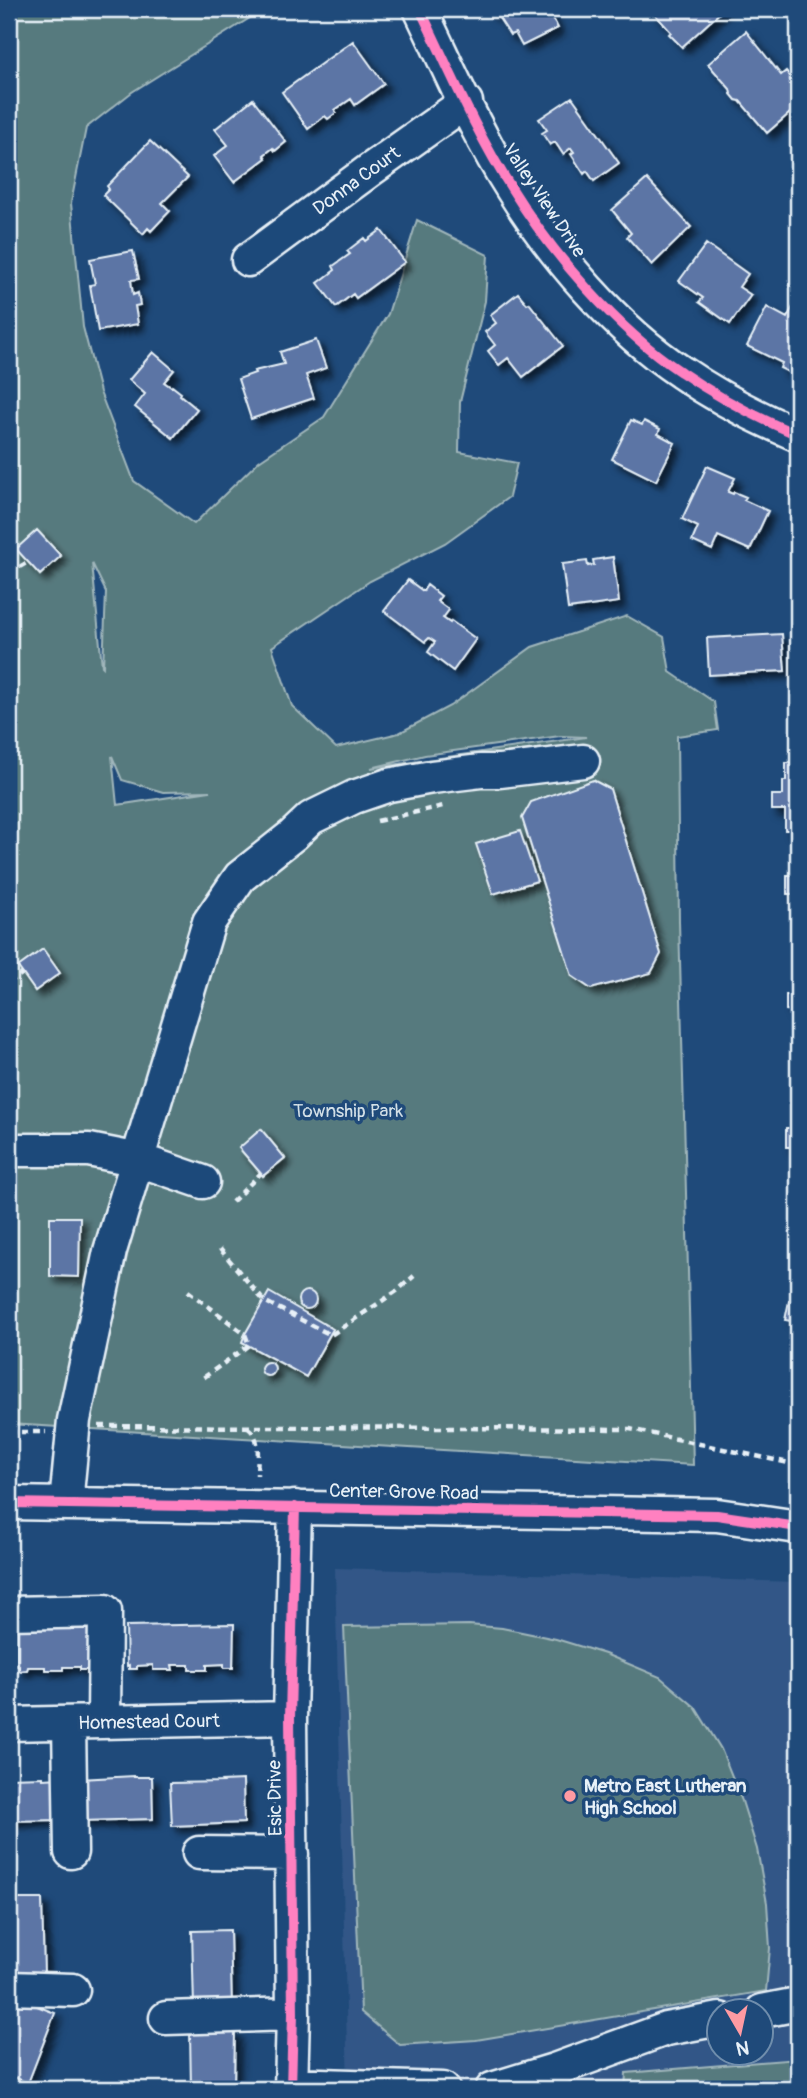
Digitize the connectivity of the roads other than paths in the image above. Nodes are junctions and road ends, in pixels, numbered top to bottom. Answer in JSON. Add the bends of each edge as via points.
{"nodes":[{"id":1,"x":420,"y":9,"type":"edge"},
{"id":2,"x":466,"y":103,"type":"junction"},
{"id":3,"x":248,"y":260,"type":"dead end"},
{"id":4,"x":798,"y":435,"type":"edge"},
{"id":5,"x":583,"y":761,"type":"dead end"},
{"id":6,"x":9,"y":1150,"type":"edge"},
{"id":7,"x":139,"y":1160,"type":"junction"},
{"id":8,"x":203,"y":1182,"type":"dead end"},
{"id":9,"x":9,"y":1503,"type":"edge"},
{"id":10,"x":66,"y":1504,"type":"junction"},
{"id":11,"x":295,"y":1507,"type":"junction"},
{"id":12,"x":798,"y":1527,"type":"edge"},
{"id":13,"x":9,"y":1613,"type":"edge"},
{"id":14,"x":290,"y":1718,"type":"junction"},
{"id":15,"x":104,"y":1722,"type":"junction"},
{"id":16,"x":69,"y":1723,"type":"junction"},
{"id":17,"x":9,"y":1724,"type":"edge"},
{"id":18,"x":71,"y":1852,"type":"dead end"},
{"id":19,"x":199,"y":1853,"type":"dead end"},
{"id":20,"x":292,"y":1854,"type":"junction"},
{"id":21,"x":9,"y":1988,"type":"edge"},
{"id":22,"x":73,"y":1990,"type":"dead end"},
{"id":23,"x":798,"y":2004,"type":"edge"},
{"id":24,"x":776,"y":2008,"type":"edge"},
{"id":25,"x":293,"y":2014,"type":"junction"},
{"id":26,"x":166,"y":2018,"type":"dead end"},
{"id":27,"x":706,"y":2021,"type":"edge"},
{"id":28,"x":566,"y":2078,"type":"edge"},
{"id":29,"x":291,"y":2087,"type":"edge"},
{"id":30,"x":443,"y":2089,"type":"edge"},
{"id":31,"x":492,"y":2089,"type":"edge"}],
"edges":[{"from":1,"to":2,"type":"street","name":"Valley View Drive"},
{"from":2,"to":3,"type":"street","name":"Donna Court"},
{"from":2,"to":4,"type":"street","name":"Valley View Drive","via":[[511,188],[546,239],[628,329],[679,371]]},
{"from":5,"to":7,"type":"street","via":[[389,785],[311,818],[240,877],[209,922]]},
{"from":6,"to":7,"type":"street","via":[[89,1150]]},
{"from":7,"to":8,"type":"street"},
{"from":7,"to":10,"type":"street","via":[[110,1251],[73,1432]]},
{"from":9,"to":10,"type":"street","name":"Center Grove Road"},
{"from":10,"to":11,"type":"street","name":"Center Grove Road"},
{"from":11,"to":12,"type":"street","name":"Center Grove Road","via":[[717,1514]]},
{"from":11,"to":14,"type":"street","name":"Esic Drive"},
{"from":13,"to":15,"type":"street","via":[[105,1611]]},
{"from":14,"to":15,"type":"street","name":"Homestead Court"},
{"from":14,"to":20,"type":"street","name":"Esic Drive"},
{"from":15,"to":16,"type":"street","name":"Homestead Court"},
{"from":16,"to":17,"type":"street","name":"Homestead Court"},
{"from":16,"to":18,"type":"street"},
{"from":19,"to":20,"type":"street"},
{"from":20,"to":25,"type":"street","name":"Esic Drive"},
{"from":21,"to":22,"type":"street"},
{"from":23,"to":24,"type":"street"},
{"from":25,"to":26,"type":"street"},
{"from":25,"to":29,"type":"street","name":"Esic Drive"},
{"from":27,"to":28,"type":"street","via":[[666,2029]]},
{"from":28,"to":31,"type":"street"},
{"from":29,"to":30,"type":"street"}]}
